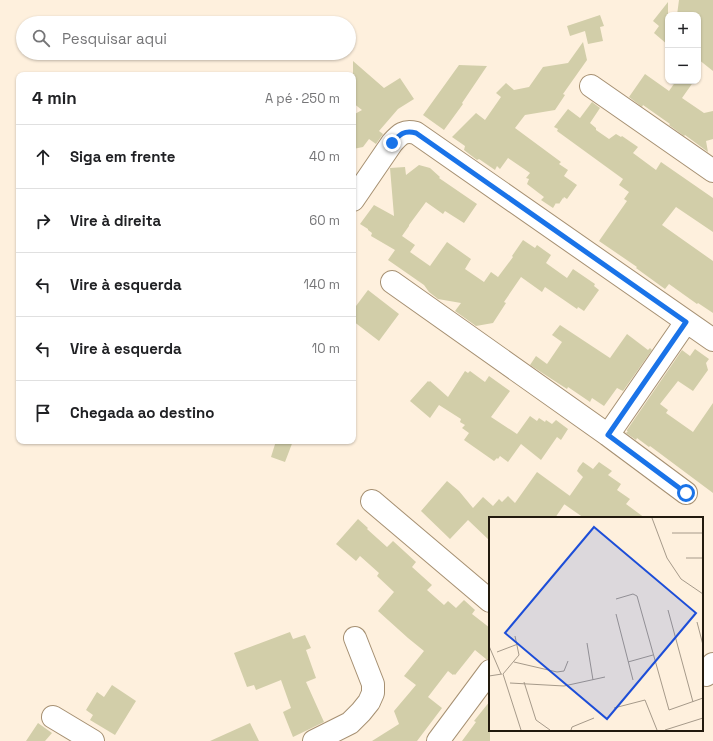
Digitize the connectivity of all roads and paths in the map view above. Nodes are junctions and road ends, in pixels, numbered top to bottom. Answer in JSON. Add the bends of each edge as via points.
{"nodes":[{"id":1,"x":591,"y":86,"type":"dead end"},
{"id":2,"x":713,"y":172,"type":"edge"},
{"id":3,"x":356,"y":196,"type":"edge"},
{"id":4,"x":392,"y":282,"type":"dead end"},
{"id":5,"x":686,"y":322,"type":"junction"},
{"id":6,"x":713,"y":340,"type":"edge"},
{"id":7,"x":608,"y":435,"type":"junction"},
{"id":8,"x":686,"y":493,"type":"dead end"},
{"id":9,"x":372,"y":501,"type":"dead end"},
{"id":10,"x":489,"y":600,"type":"edge"},
{"id":11,"x":355,"y":638,"type":"dead end"},
{"id":12,"x":489,"y":672,"type":"edge"},
{"id":13,"x":53,"y":717,"type":"dead end"},
{"id":14,"x":93,"y":741,"type":"edge"},
{"id":15,"x":314,"y":741,"type":"edge"},
{"id":16,"x":438,"y":741,"type":"edge"}],
"edges":[{"from":1,"to":2,"type":"street"},
{"from":3,"to":5,"type":"street","via":[[392,143],[408,131],[416,133]]},
{"from":4,"to":7,"type":"street"},
{"from":5,"to":6,"type":"street"},
{"from":5,"to":7,"type":"street"},
{"from":7,"to":8,"type":"street"},
{"from":9,"to":10,"type":"street"},
{"from":11,"to":15,"type":"street","via":[[373,684],[373,693],[369,702],[350,723]]},
{"from":12,"to":16,"type":"street"},
{"from":13,"to":14,"type":"street"}]}
